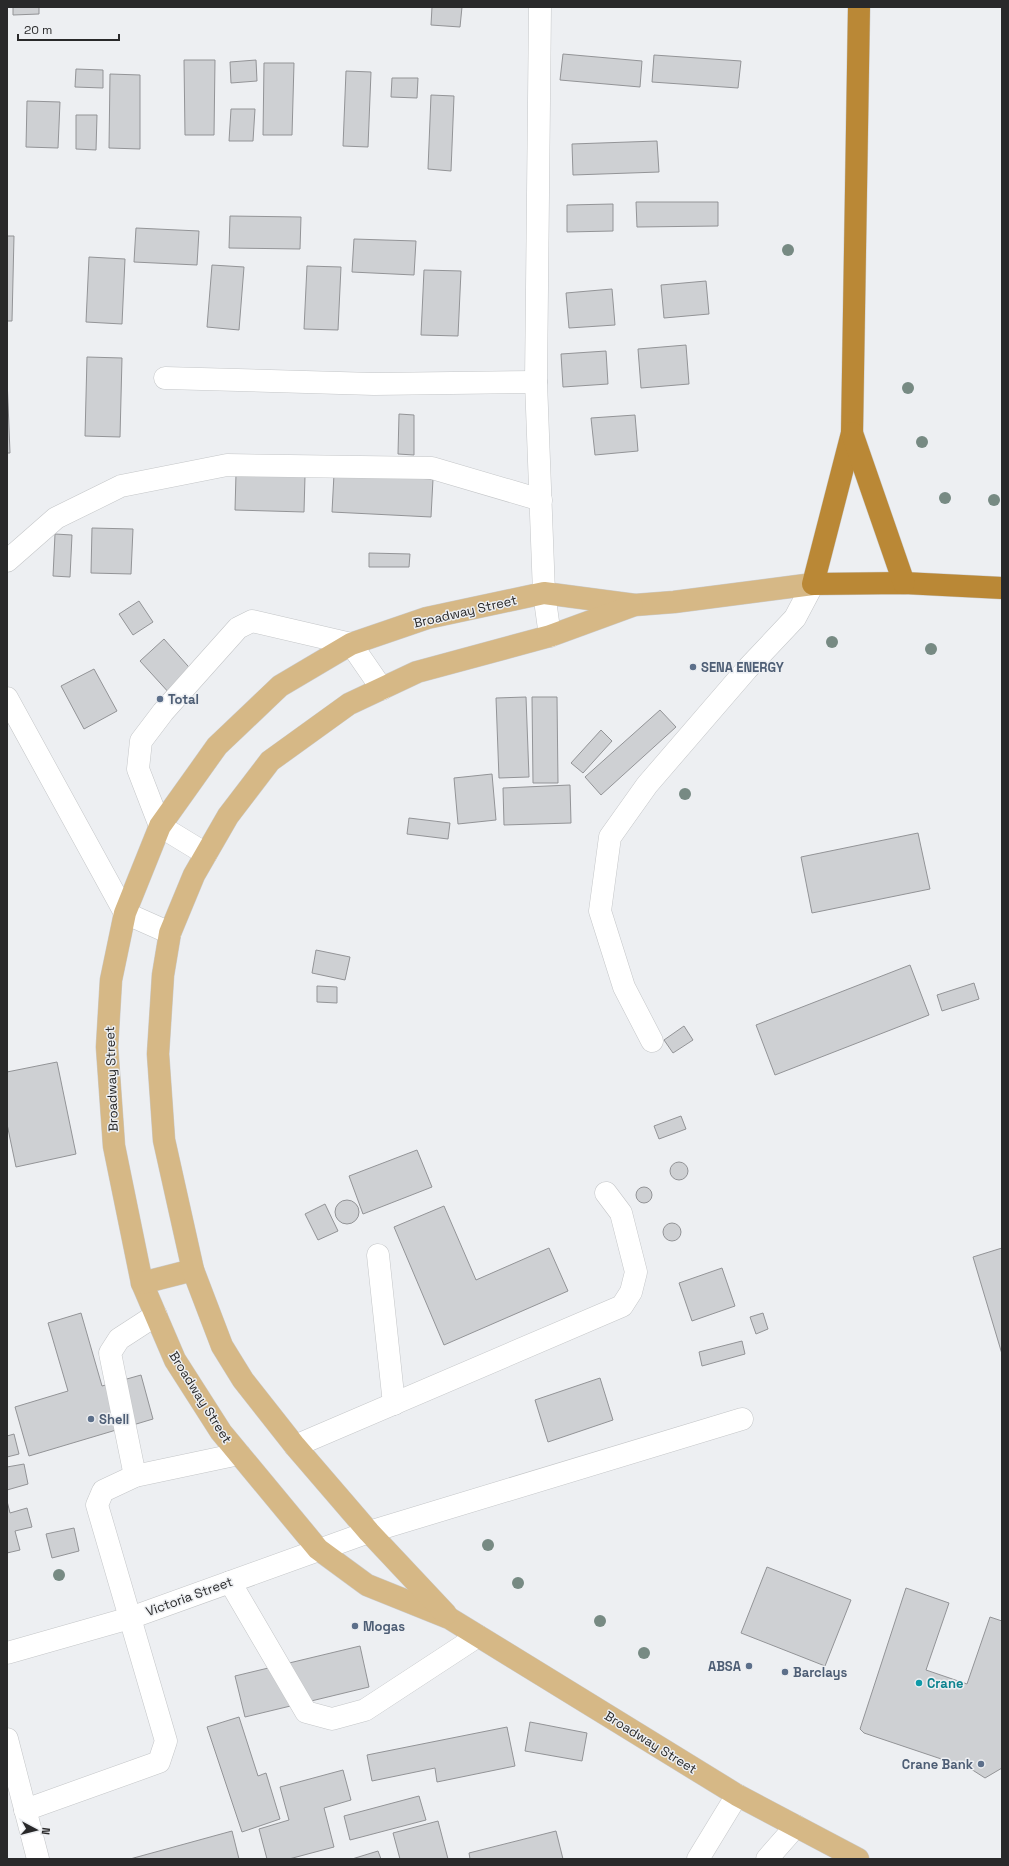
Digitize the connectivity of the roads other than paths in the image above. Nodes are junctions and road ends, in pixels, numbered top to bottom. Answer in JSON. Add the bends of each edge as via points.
{"nodes":[{"id":1,"x":540,"y":7,"type":"edge"},
{"id":2,"x":859,"y":7,"type":"edge"},
{"id":3,"x":165,"y":378,"type":"dead end"},
{"id":4,"x":536,"y":382,"type":"junction"},
{"id":5,"x":852,"y":433,"type":"junction"},
{"id":6,"x":541,"y":500,"type":"junction"},
{"id":7,"x":7,"y":561,"type":"edge"},
{"id":8,"x":904,"y":583,"type":"junction"},
{"id":9,"x":813,"y":584,"type":"junction"},
{"id":10,"x":1002,"y":588,"type":"edge"},
{"id":11,"x":544,"y":593,"type":"junction"},
{"id":12,"x":635,"y":605,"type":"junction"},
{"id":13,"x":550,"y":636,"type":"junction"},
{"id":14,"x":351,"y":644,"type":"junction"},
{"id":15,"x":382,"y":689,"type":"junction"},
{"id":16,"x":7,"y":698,"type":"edge"},
{"id":17,"x":160,"y":826,"type":"junction"},
{"id":18,"x":206,"y":854,"type":"junction"},
{"id":19,"x":125,"y":913,"type":"junction"},
{"id":20,"x":170,"y":933,"type":"junction"},
{"id":21,"x":652,"y":1042,"type":"dead end"},
{"id":22,"x":606,"y":1193,"type":"dead end"},
{"id":23,"x":378,"y":1255,"type":"dead end"},
{"id":24,"x":193,"y":1270,"type":"junction"},
{"id":25,"x":142,"y":1283,"type":"junction"},
{"id":26,"x":156,"y":1315,"type":"junction"},
{"id":27,"x":394,"y":1404,"type":"junction"},
{"id":28,"x":742,"y":1419,"type":"dead end"},
{"id":29,"x":295,"y":1446,"type":"junction"},
{"id":30,"x":239,"y":1454,"type":"junction"},
{"id":31,"x":136,"y":1476,"type":"junction"},
{"id":32,"x":369,"y":1532,"type":"junction"},
{"id":33,"x":318,"y":1550,"type":"junction"},
{"id":34,"x":230,"y":1582,"type":"junction"},
{"id":35,"x":130,"y":1618,"type":"junction"},
{"id":36,"x":449,"y":1618,"type":"junction"},
{"id":37,"x":478,"y":1636,"type":"junction"},
{"id":38,"x":7,"y":1653,"type":"edge"},
{"id":39,"x":7,"y":1739,"type":"edge"},
{"id":40,"x":737,"y":1795,"type":"junction"},
{"id":41,"x":26,"y":1810,"type":"junction"},
{"id":42,"x":796,"y":1826,"type":"junction"},
{"id":43,"x":38,"y":1859,"type":"edge"},
{"id":44,"x":698,"y":1859,"type":"edge"},
{"id":45,"x":767,"y":1859,"type":"edge"},
{"id":46,"x":858,"y":1859,"type":"edge"}],
"edges":[{"from":1,"to":4,"type":"street"},
{"from":2,"to":5,"type":"highway"},
{"from":3,"to":4,"type":"street","via":[[374,384]]},
{"from":4,"to":6,"type":"street"},
{"from":5,"to":8,"type":"highway"},
{"from":5,"to":9,"type":"highway"},
{"from":6,"to":7,"type":"street","via":[[432,468],[226,465],[121,486],[56,518]]},
{"from":6,"to":11,"type":"street"},
{"from":8,"to":9,"type":"highway"},
{"from":8,"to":10,"type":"highway"},
{"from":9,"to":12,"type":"main road","name":"Broadway Street"},
{"from":9,"to":21,"type":"street","via":[[795,618],[747,668],[647,785],[610,837],[600,911],[624,987]]},
{"from":11,"to":12,"type":"main road","name":"Broadway Street"},
{"from":11,"to":13,"type":"street"},
{"from":11,"to":14,"type":"main road","name":"Broadway Street","via":[[427,618]]},
{"from":12,"to":13,"type":"main road","name":"Broadway Street"},
{"from":13,"to":15,"type":"main road","name":"Broadway Street","via":[[416,672]]},
{"from":14,"to":15,"type":"street"},
{"from":14,"to":17,"type":"main road","name":"Broadway Street","via":[[274,691],[217,746]]},
{"from":14,"to":17,"type":"street","via":[[252,621],[238,628],[163,712],[141,742],[138,769]]},
{"from":15,"to":18,"type":"main road","name":"Broadway Street","via":[[349,704],[270,761],[228,816]]},
{"from":16,"to":19,"type":"street"},
{"from":17,"to":18,"type":"street"},
{"from":17,"to":19,"type":"main road","name":"Broadway Street"},
{"from":18,"to":20,"type":"main road","name":"Broadway Street","via":[[194,874]]},
{"from":19,"to":20,"type":"street"},
{"from":19,"to":25,"type":"main road","name":"Broadway Street","via":[[111,980],[107,1047],[114,1146]]},
{"from":20,"to":24,"type":"main road","name":"Broadway Street","via":[[163,975],[158,1054],[164,1140]]},
{"from":22,"to":27,"type":"street","via":[[620,1213],[636,1272],[631,1292],[622,1306]]},
{"from":23,"to":27,"type":"street"},
{"from":24,"to":25,"type":"main road"},
{"from":24,"to":29,"type":"main road","name":"Broadway Street","via":[[222,1346],[243,1380]]},
{"from":25,"to":26,"type":"main road","name":"Broadway Street"},
{"from":26,"to":30,"type":"main road","name":"Broadway Street","via":[[175,1360],[221,1432]]},
{"from":26,"to":31,"type":"street","via":[[119,1339],[110,1353]]},
{"from":27,"to":29,"type":"street"},
{"from":28,"to":32,"type":"street","name":"Victoria Street"},
{"from":29,"to":32,"type":"main road","name":"Broadway Street"},
{"from":30,"to":31,"type":"street"},
{"from":30,"to":33,"type":"main road","name":"Broadway Street"},
{"from":31,"to":35,"type":"street","via":[[103,1491],[97,1505]]},
{"from":32,"to":33,"type":"street","name":"Victoria Street"},
{"from":32,"to":36,"type":"main road","name":"Broadway Street"},
{"from":33,"to":34,"type":"street","name":"Victoria Street"},
{"from":33,"to":36,"type":"main road","name":"Broadway Street","via":[[367,1585]]},
{"from":34,"to":35,"type":"street","name":"Victoria Street"},
{"from":34,"to":37,"type":"street","via":[[306,1712],[332,1719],[365,1710]]},
{"from":35,"to":38,"type":"street","name":"Victoria Street"},
{"from":35,"to":41,"type":"street","via":[[166,1741],[159,1762]]},
{"from":36,"to":37,"type":"main road","name":"Broadway Street"},
{"from":37,"to":40,"type":"main road","name":"Broadway Street"},
{"from":39,"to":41,"type":"street"},
{"from":40,"to":42,"type":"main road","name":"Broadway Street"},
{"from":40,"to":44,"type":"street"},
{"from":41,"to":43,"type":"street"},
{"from":42,"to":45,"type":"street"},
{"from":42,"to":46,"type":"main road","name":"Broadway Street"}]}
